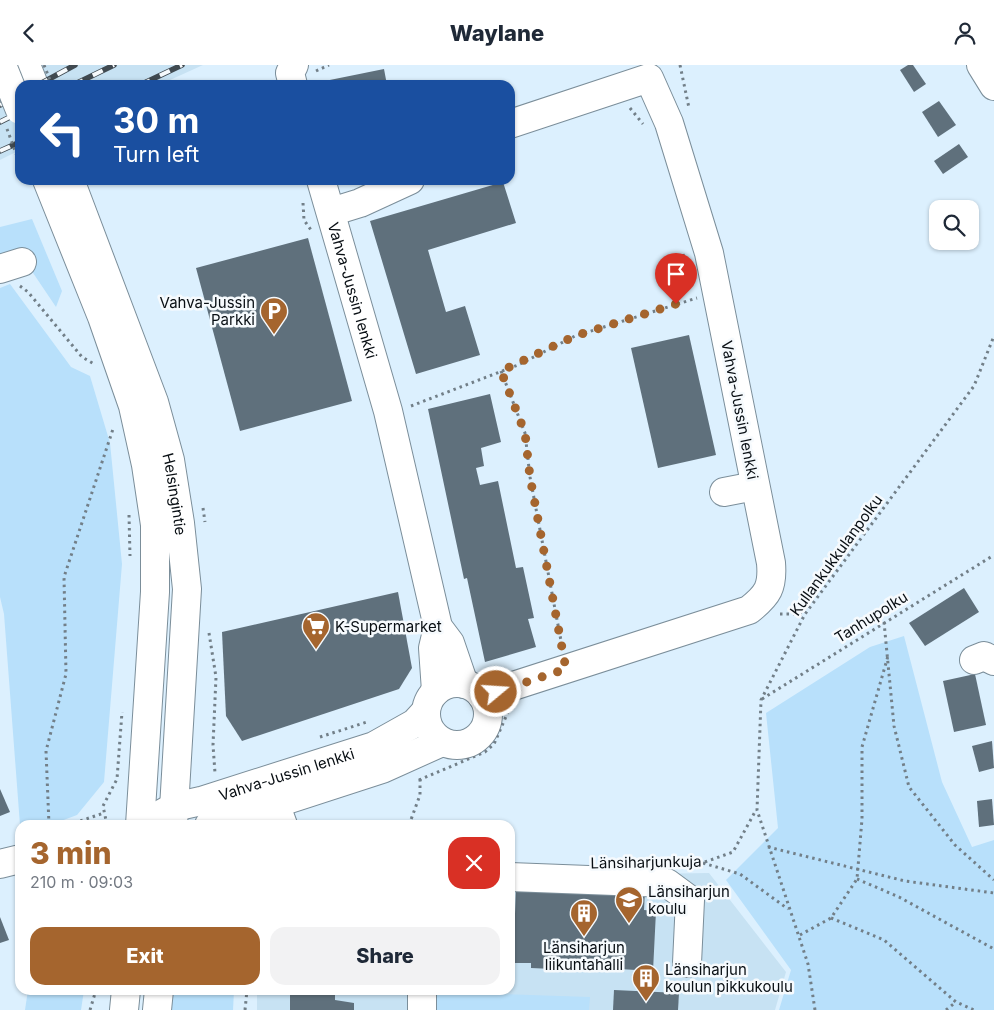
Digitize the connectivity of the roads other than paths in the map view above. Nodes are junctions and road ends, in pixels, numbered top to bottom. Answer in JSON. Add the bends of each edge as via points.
{"nodes":[{"id":1,"x":2,"y":65,"type":"edge"},
{"id":2,"x":26,"y":65,"type":"edge"},
{"id":3,"x":294,"y":65,"type":"edge"},
{"id":4,"x":981,"y":65,"type":"edge"},
{"id":5,"x":32,"y":80,"type":"edge"},
{"id":6,"x":292,"y":80,"type":"edge"},
{"id":7,"x":994,"y":86,"type":"edge"},
{"id":8,"x":12,"y":116,"type":"edge"},
{"id":9,"x":515,"y":122,"type":"edge"},
{"id":10,"x":50,"y":185,"type":"edge"},
{"id":11,"x":72,"y":185,"type":"edge"},
{"id":12,"x":323,"y":185,"type":"edge"},
{"id":13,"x":399,"y":185,"type":"edge"},
{"id":14,"x":331,"y":212,"type":"junction"},
{"id":15,"x":110,"y":313,"type":"junction"},
{"id":16,"x":755,"y":486,"type":"junction"},
{"id":17,"x":724,"y":492,"type":"dead end"},
{"id":18,"x":438,"y":627,"type":"junction"},
{"id":19,"x":473,"y":690,"type":"junction"},
{"id":20,"x":431,"y":701,"type":"junction"},
{"id":21,"x":442,"y":742,"type":"junction"},
{"id":22,"x":279,"y":814,"type":"edge"},
{"id":23,"x":174,"y":816,"type":"edge"},
{"id":24,"x":141,"y":820,"type":"edge"},
{"id":25,"x":159,"y":820,"type":"edge"},
{"id":26,"x":241,"y":820,"type":"edge"},
{"id":27,"x":15,"y":860,"type":"edge"},
{"id":28,"x":0,"y":864,"type":"edge"},
{"id":29,"x":515,"y":877,"type":"edge"},
{"id":30,"x":687,"y":963,"type":"dead end"},
{"id":31,"x":126,"y":995,"type":"edge"},
{"id":32,"x":159,"y":995,"type":"edge"},
{"id":33,"x":422,"y":995,"type":"edge"},
{"id":34,"x":124,"y":1010,"type":"edge"},
{"id":35,"x":158,"y":1010,"type":"edge"},
{"id":36,"x":422,"y":1010,"type":"edge"}],
"edges":[{"from":1,"to":8,"type":"street","bridge":true},
{"from":2,"to":5,"type":"street"},
{"from":3,"to":6,"type":"street","via":[[290,73]]},
{"from":4,"to":7,"type":"street"},
{"from":9,"to":16,"type":"street","name":"Vahva-Jussin lenkki","via":[[649,78],[669,123],[708,253],[699,297]]},
{"from":10,"to":15,"type":"street","name":"Helsingintie"},
{"from":11,"to":15,"type":"street","name":"Helsingintie"},
{"from":12,"to":14,"type":"street"},
{"from":13,"to":14,"type":"street","name":"Vahva-Jussin lenkki"},
{"from":14,"to":18,"type":"street","name":"Vahva-Jussin lenkki","via":[[388,411]]},
{"from":15,"to":23,"type":"street","name":"Helsingintie","via":[[154,402],[170,460],[180,523],[186,589]]},
{"from":15,"to":24,"type":"street","name":"Helsingintie","via":[[146,465],[156,525]]},
{"from":16,"to":17,"type":"street"},
{"from":16,"to":19,"type":"street","name":"Vahva-Jussin lenkki","via":[[772,571],[764,598],[749,610],[563,653]]},
{"from":18,"to":19,"type":"street","name":"Vahva-Jussin lenkki","via":[[450,643]]},
{"from":18,"to":20,"type":"street","name":"Vahva-Jussin lenkki","via":[[433,649]]},
{"from":19,"to":20,"type":"street","via":[[449,684]]},
{"from":19,"to":21,"type":"street","via":[[486,703],[486,725],[472,742],[457,746]]},
{"from":20,"to":21,"type":"street","via":[[428,725]]},
{"from":20,"to":23,"type":"street","name":"Vahva-Jussin lenkki","via":[[416,723],[374,746],[216,784]]},
{"from":21,"to":22,"type":"street","name":"Vahva-Jussin lenkki"},
{"from":22,"to":26,"type":"street","name":"Vahva-Jussin lenkki"},
{"from":23,"to":25,"type":"street","name":"Vahva-Jussin lenkki"},
{"from":27,"to":28,"type":"street"},
{"from":29,"to":30,"type":"street","via":[[667,883],[690,900]]},
{"from":31,"to":34,"type":"street"},
{"from":32,"to":35,"type":"street"},
{"from":33,"to":36,"type":"street"}]}
